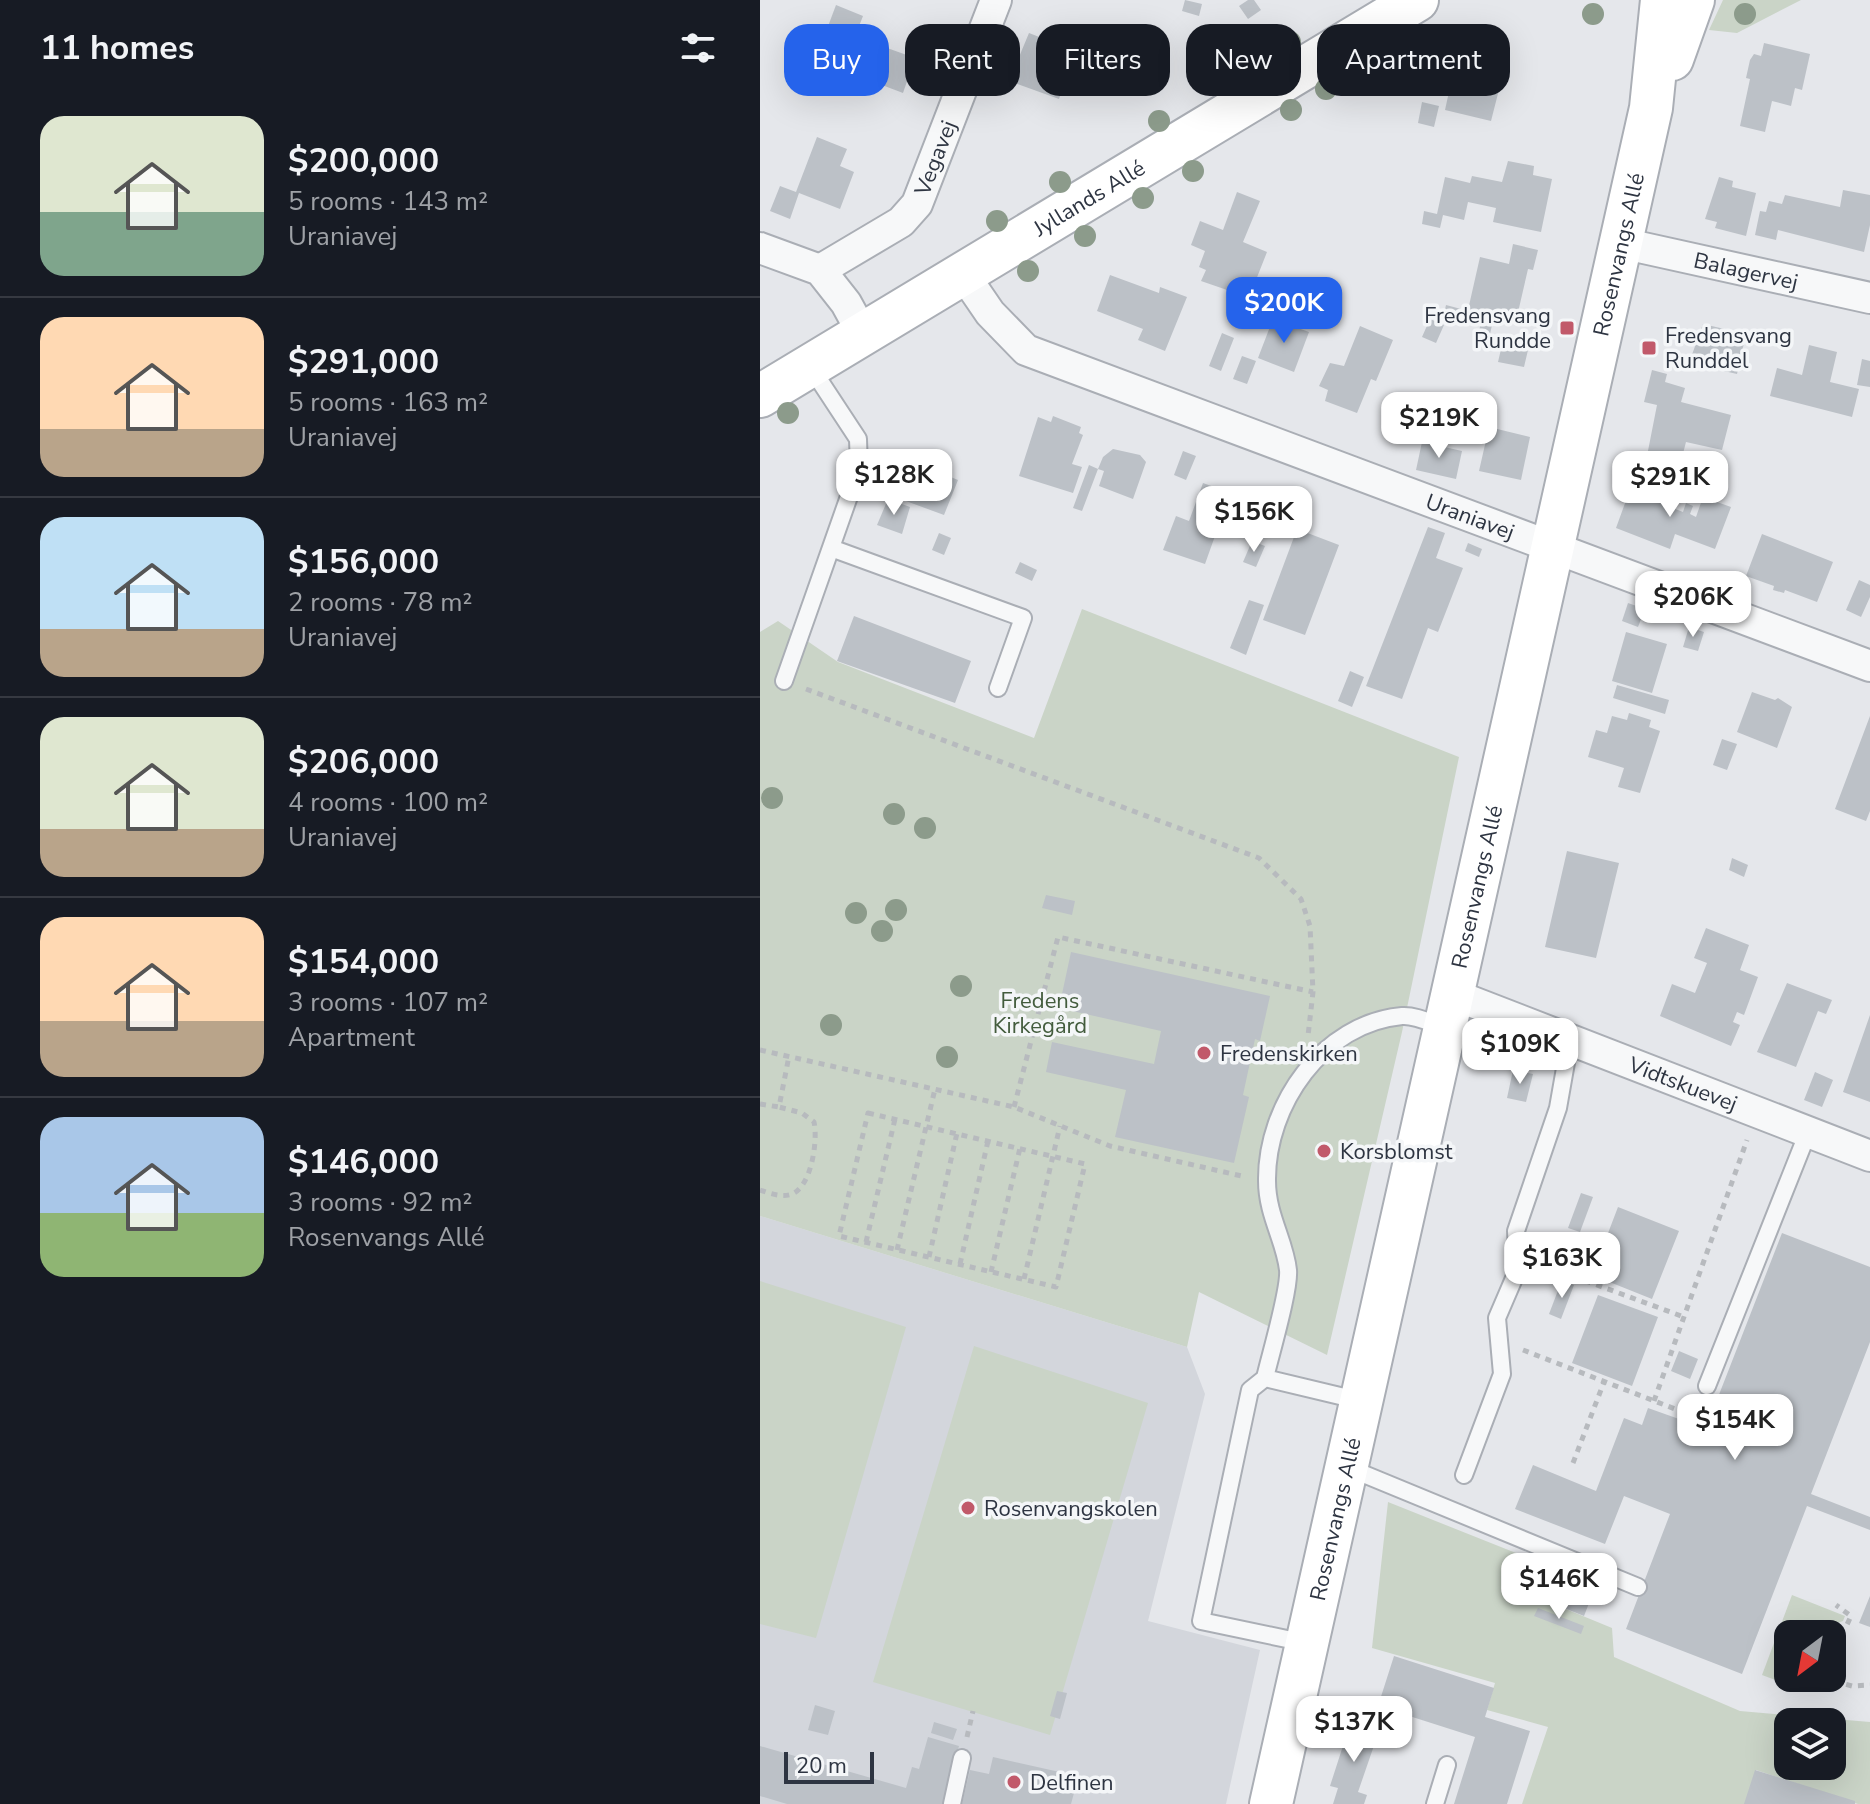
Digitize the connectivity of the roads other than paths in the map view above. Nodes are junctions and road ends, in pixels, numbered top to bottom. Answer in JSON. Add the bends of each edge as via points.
{"nodes":[{"id":1,"x":996,"y":0,"type":"edge"},
{"id":2,"x":1417,"y":0,"type":"edge"},
{"id":3,"x":1662,"y":0,"type":"edge"},
{"id":4,"x":1693,"y":0,"type":"edge"},
{"id":5,"x":1651,"y":108,"type":"junction"},
{"id":6,"x":1621,"y":243,"type":"junction"},
{"id":7,"x":760,"y":248,"type":"edge"},
{"id":8,"x":820,"y":270,"type":"junction"},
{"id":9,"x":964,"y":275,"type":"junction"},
{"id":10,"x":1870,"y":298,"type":"edge"},
{"id":11,"x":863,"y":334,"type":"junction"},
{"id":12,"x":810,"y":366,"type":"junction"},
{"id":13,"x":760,"y":396,"type":"edge"},
{"id":14,"x":1552,"y":546,"type":"junction"},
{"id":15,"x":831,"y":548,"type":"junction"},
{"id":16,"x":1870,"y":666,"type":"edge"},
{"id":17,"x":784,"y":681,"type":"road end"},
{"id":18,"x":998,"y":688,"type":"dead end"},
{"id":19,"x":1448,"y":1011,"type":"junction"},
{"id":20,"x":1570,"y":1040,"type":"junction"},
{"id":21,"x":1808,"y":1132,"type":"junction"},
{"id":22,"x":1870,"y":1156,"type":"edge"},
{"id":23,"x":1265,"y":1378,"type":"junction"},
{"id":24,"x":1707,"y":1386,"type":"road end"},
{"id":25,"x":1363,"y":1402,"type":"junction"},
{"id":26,"x":1348,"y":1467,"type":"junction"},
{"id":27,"x":1464,"y":1475,"type":"dead end"},
{"id":28,"x":1638,"y":1587,"type":"dead end"},
{"id":29,"x":1308,"y":1643,"type":"junction"},
{"id":30,"x":962,"y":1758,"type":"dead end"},
{"id":31,"x":1447,"y":1765,"type":"dead end"},
{"id":32,"x":952,"y":1804,"type":"edge"},
{"id":33,"x":1271,"y":1804,"type":"edge"},
{"id":34,"x":1435,"y":1804,"type":"edge"}],
"edges":[{"from":1,"to":8,"type":"street","name":"Vegavej","via":[[917,204],[901,222]]},
{"from":2,"to":9,"type":"street","name":"Jyllands Allé"},
{"from":3,"to":5,"type":"street","name":"Rosenvangs Allé"},
{"from":4,"to":5,"type":"street","name":"Rosenvangs Allé"},
{"from":5,"to":6,"type":"street","name":"Rosenvangs Allé"},
{"from":6,"to":10,"type":"street","name":"Balagervej"},
{"from":6,"to":14,"type":"street","name":"Rosenvangs Allé"},
{"from":7,"to":8,"type":"street"},
{"from":8,"to":11,"type":"street"},
{"from":9,"to":11,"type":"street","name":"Jyllands Allé"},
{"from":9,"to":14,"type":"street","name":"Uraniavej","via":[[1008,335],[1026,350]]},
{"from":11,"to":12,"type":"street","name":"Jyllands Allé"},
{"from":12,"to":13,"type":"street","name":"Jyllands Allé"},
{"from":12,"to":15,"type":"lane","via":[[858,439],[859,468]]},
{"from":14,"to":16,"type":"street","name":"Uraniavej"},
{"from":14,"to":19,"type":"street","name":"Rosenvangs Allé"},
{"from":15,"to":17,"type":"lane"},
{"from":15,"to":18,"type":"lane","via":[[1023,618]]},
{"from":19,"to":20,"type":"street","name":"Vidtskuevej"},
{"from":19,"to":23,"type":"lane","via":[[1369,1023],[1338,1039],[1318,1055],[1280,1116],[1267,1181],[1272,1222],[1288,1271]]},
{"from":19,"to":25,"type":"street","name":"Rosenvangs Allé"},
{"from":20,"to":21,"type":"street","name":"Vidtskuevej"},
{"from":20,"to":27,"type":"lane","via":[[1558,1108],[1516,1231],[1518,1269],[1497,1318],[1502,1374]]},
{"from":21,"to":22,"type":"street","name":"Vidtskuevej"},
{"from":21,"to":24,"type":"lane"},
{"from":23,"to":25,"type":"lane"},
{"from":23,"to":29,"type":"lane","via":[[1250,1390],[1201,1621]]},
{"from":25,"to":26,"type":"street","name":"Rosenvangs Allé"},
{"from":26,"to":28,"type":"lane"},
{"from":26,"to":29,"type":"street","name":"Rosenvangs Allé"},
{"from":29,"to":33,"type":"street","name":"Rosenvangs Allé"},
{"from":30,"to":32,"type":"lane"},
{"from":31,"to":34,"type":"lane"}]}
